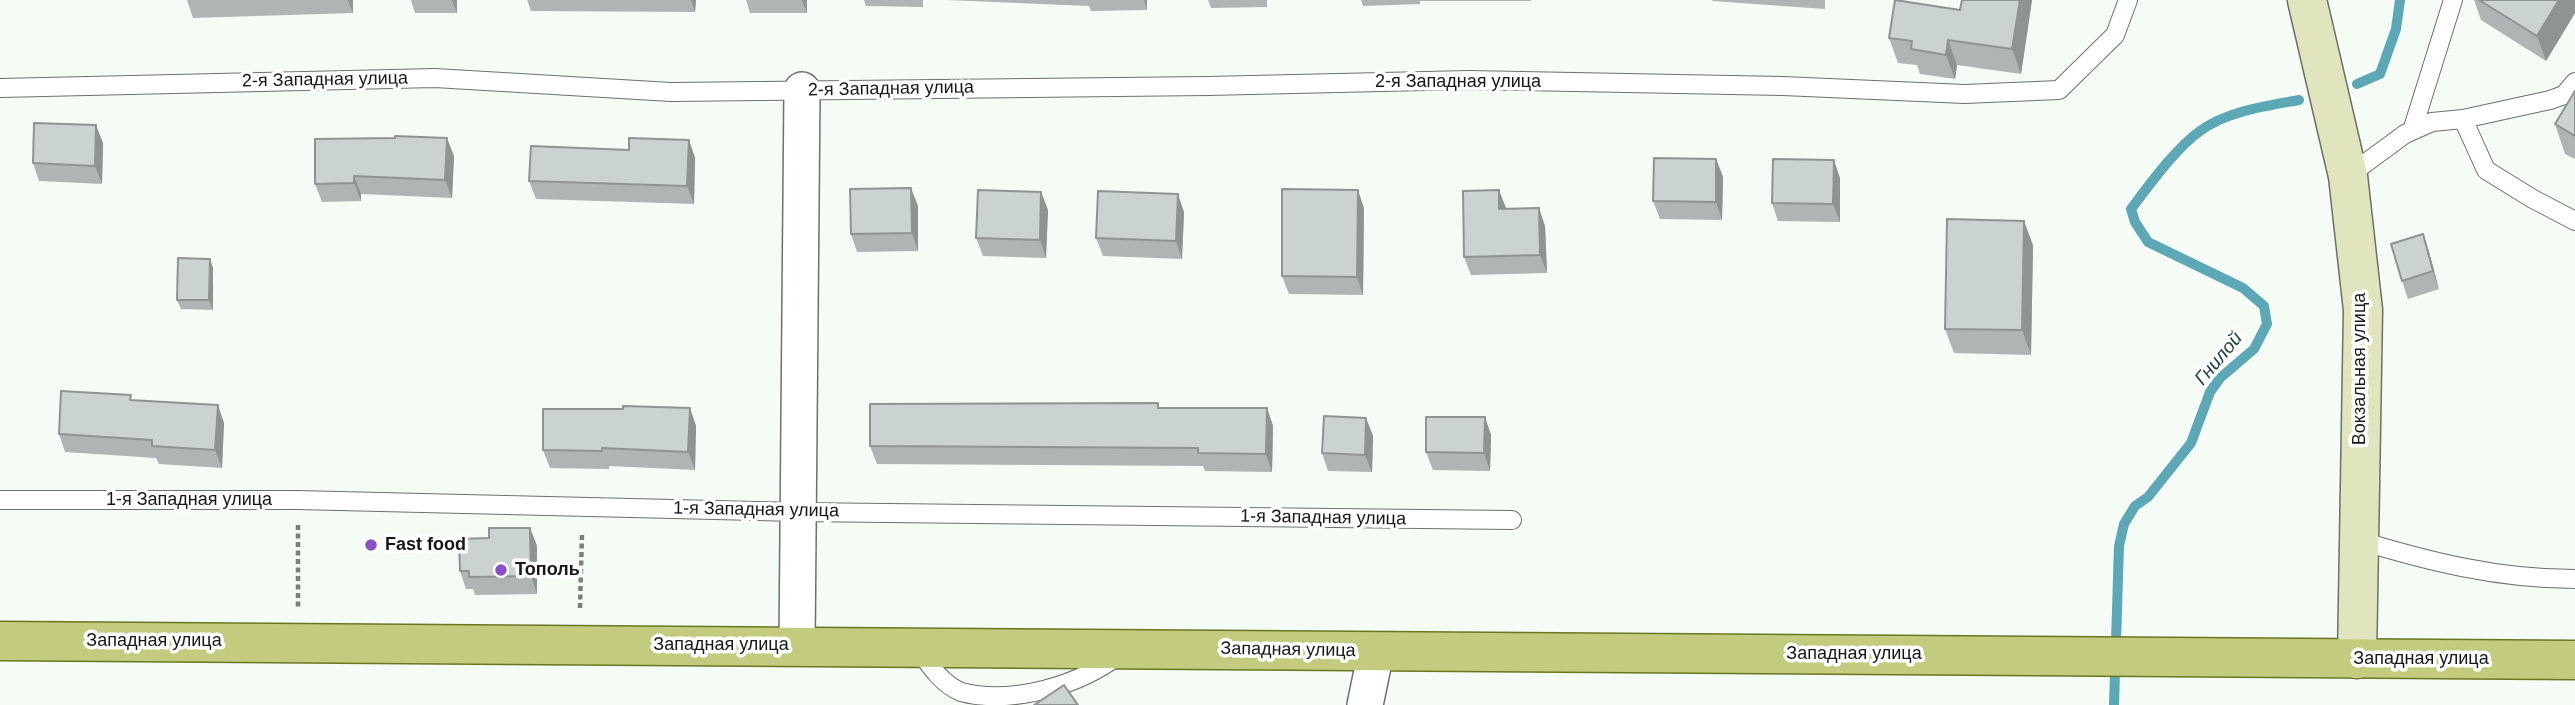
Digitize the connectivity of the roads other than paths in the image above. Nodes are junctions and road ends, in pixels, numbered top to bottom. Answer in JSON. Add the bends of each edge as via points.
{"nodes":[{"id":1,"x":2128,"y":0,"type":"edge"},
{"id":2,"x":2307,"y":0,"type":"edge"},
{"id":3,"x":2453,"y":0,"type":"edge"},
{"id":4,"x":2575,"y":82,"type":"edge"},
{"id":5,"x":0,"y":88,"type":"edge"},
{"id":6,"x":802,"y":90,"type":"junction"},
{"id":7,"x":2463,"y":119,"type":"junction"},
{"id":8,"x":2412,"y":131,"type":"junction"},
{"id":9,"x":2348,"y":176,"type":"junction"},
{"id":10,"x":2575,"y":221,"type":"edge"},
{"id":11,"x":0,"y":500,"type":"edge"},
{"id":12,"x":798,"y":512,"type":"junction"},
{"id":13,"x":1513,"y":520,"type":"dead end"},
{"id":14,"x":2358,"y":540,"type":"junction"},
{"id":15,"x":2575,"y":579,"type":"edge"},
{"id":16,"x":0,"y":641,"type":"edge"},
{"id":17,"x":797,"y":645,"type":"junction"},
{"id":18,"x":917,"y":647,"type":"junction"},
{"id":19,"x":1127,"y":649,"type":"junction"},
{"id":20,"x":1376,"y":652,"type":"junction"},
{"id":21,"x":2357,"y":659,"type":"junction"},
{"id":22,"x":2575,"y":660,"type":"edge"},
{"id":23,"x":1365,"y":705,"type":"edge"}],
"edges":[{"from":1,"to":6,"type":"lane","name":"2-я Западная улица","via":[[2115,36],[2059,90],[1965,94],[1469,80]]},
{"from":2,"to":9,"type":"main road","name":"Вокзальная улица"},
{"from":3,"to":8,"type":"lane"},
{"from":4,"to":7,"type":"lane","via":[[2564,95],[2550,100]]},
{"from":5,"to":6,"type":"lane","name":"2-я Западная улица","via":[[435,78],[671,92]]},
{"from":6,"to":12,"type":"street"},
{"from":7,"to":8,"type":"lane","via":[[2431,122]]},
{"from":7,"to":10,"type":"lane","via":[[2486,170]]},
{"from":8,"to":9,"type":"lane"},
{"from":9,"to":14,"type":"main road","name":"Вокзальная улица","via":[[2363,310]]},
{"from":11,"to":12,"type":"lane","name":"1-я Западная улица","via":[[297,500]]},
{"from":12,"to":13,"type":"lane","name":"1-я Западная улица"},
{"from":12,"to":17,"type":"street"},
{"from":14,"to":15,"type":"lane","via":[[2434,563],[2539,579]]},
{"from":14,"to":21,"type":"main road","name":"Вокзальная улица"},
{"from":16,"to":17,"type":"main road","name":"Западная улица"},
{"from":17,"to":18,"type":"main road","name":"Западная улица"},
{"from":18,"to":19,"type":"main road","name":"Западная улица"},
{"from":18,"to":19,"type":"lane","via":[[938,676],[960,692],[993,699],[1021,699],[1068,685]]},
{"from":19,"to":20,"type":"main road","name":"Западная улица"},
{"from":20,"to":21,"type":"main road","name":"Западная улица"},
{"from":20,"to":23,"type":"street"},
{"from":21,"to":22,"type":"main road","name":"Западная улица"}]}
